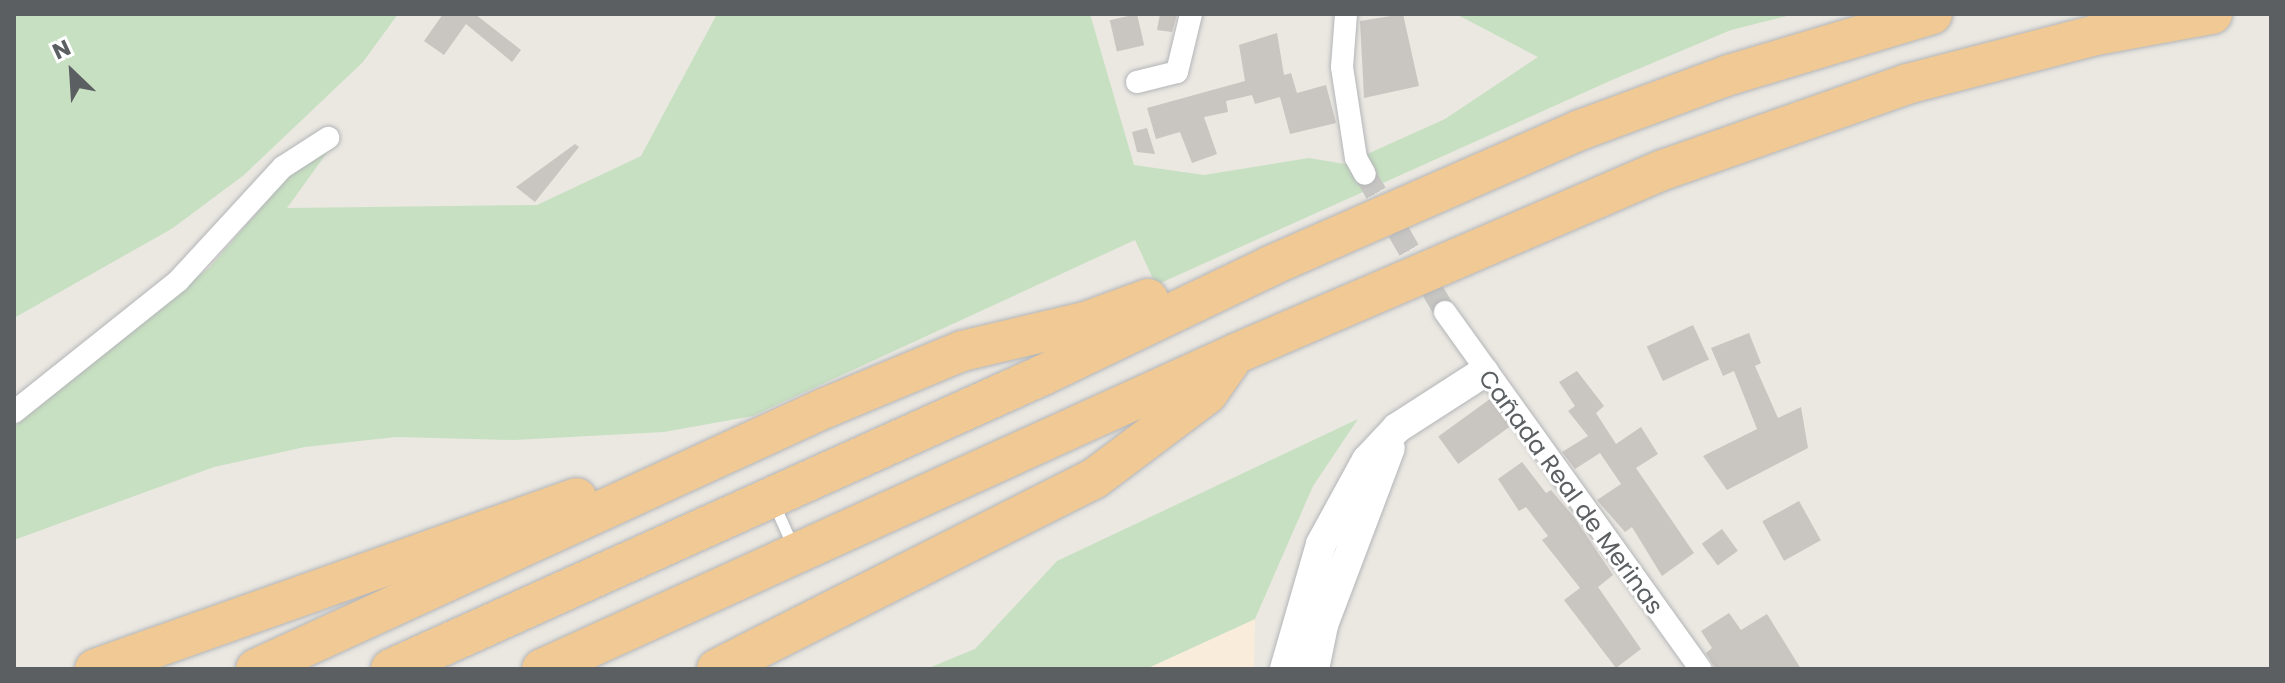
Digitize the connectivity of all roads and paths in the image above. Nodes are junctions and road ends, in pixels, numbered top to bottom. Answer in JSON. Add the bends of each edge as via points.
{"nodes":[{"id":1,"x":1191,"y":14,"type":"edge"},
{"id":2,"x":1346,"y":14,"type":"edge"},
{"id":3,"x":1932,"y":14,"type":"edge"},
{"id":4,"x":2212,"y":14,"type":"edge"},
{"id":5,"x":1137,"y":82,"type":"dead end"},
{"id":6,"x":328,"y":138,"type":"dead end"},
{"id":7,"x":1365,"y":174,"type":"tunnel mouth"},
{"id":8,"x":1270,"y":266,"type":"junction"},
{"id":9,"x":1445,"y":312,"type":"tunnel mouth"},
{"id":10,"x":1235,"y":354,"type":"junction"},
{"id":11,"x":1484,"y":372,"type":"junction"},
{"id":12,"x":825,"y":408,"type":"junction"},
{"id":13,"x":14,"y":412,"type":"edge"},
{"id":14,"x":1397,"y":428,"type":"junction"},
{"id":15,"x":771,"y":498,"type":"junction"},
{"id":16,"x":796,"y":553,"type":"junction"},
{"id":17,"x":943,"y":555,"type":"junction"},
{"id":18,"x":95,"y":669,"type":"edge"},
{"id":19,"x":256,"y":669,"type":"edge"},
{"id":20,"x":391,"y":669,"type":"edge"},
{"id":21,"x":542,"y":669,"type":"edge"},
{"id":22,"x":686,"y":669,"type":"edge"},
{"id":23,"x":717,"y":669,"type":"edge"},
{"id":24,"x":1285,"y":669,"type":"edge"},
{"id":25,"x":1314,"y":669,"type":"edge"},
{"id":26,"x":1701,"y":669,"type":"edge"}],
"edges":[{"from":1,"to":5,"type":"street","via":[[1177,72]]},
{"from":2,"to":7,"type":"street","via":[[1342,67],[1356,158]]},
{"from":3,"to":8,"type":"highway","via":[[1729,75],[1580,130]]},
{"from":4,"to":10,"type":"highway","via":[[2096,35],[1878,94],[1663,170]]},
{"from":6,"to":13,"type":"street","via":[[283,167],[178,281]]},
{"from":8,"to":12,"type":"highway","via":[[1174,290],[1085,322],[962,351]]},
{"from":8,"to":15,"type":"highway"},
{"from":9,"to":11,"type":"street","name":"Cañada Real de Merinas"},
{"from":10,"to":16,"type":"highway"},
{"from":10,"to":17,"type":"highway","via":[[1207,394],[1138,450],[1095,478]]},
{"from":11,"to":14,"type":"main road"},
{"from":11,"to":26,"type":"street","name":"Cañada Real de Merinas"},
{"from":12,"to":18,"type":"highway"},
{"from":12,"to":19,"type":"highway"},
{"from":14,"to":24,"type":"main road","via":[[1367,460],[1324,536],[1303,592]]},
{"from":14,"to":25,"type":"main road","via":[[1323,625]]},
{"from":15,"to":16,"type":"lane"},
{"from":15,"to":20,"type":"highway"},
{"from":16,"to":21,"type":"highway"},
{"from":17,"to":22,"type":"highway"},
{"from":17,"to":23,"type":"highway"}]}
